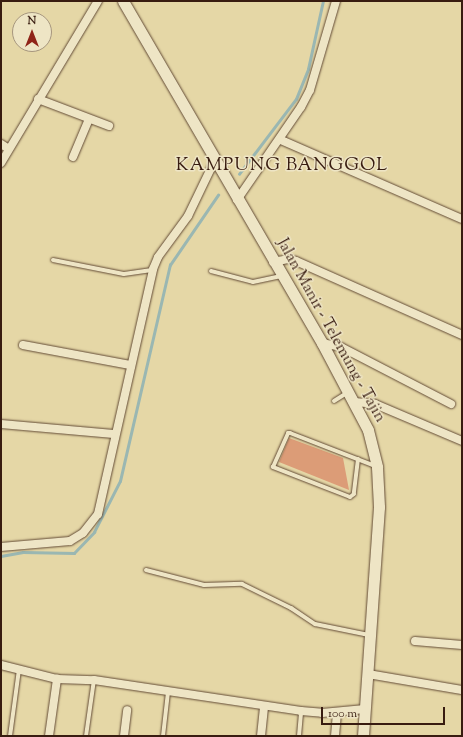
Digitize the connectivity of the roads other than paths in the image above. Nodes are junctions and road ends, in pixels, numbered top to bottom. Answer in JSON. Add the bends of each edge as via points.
{"nodes":[{"id":1,"x":98,"y":1,"type":"edge"},
{"id":2,"x":123,"y":1,"type":"edge"},
{"id":3,"x":336,"y":1,"type":"edge"},
{"id":4,"x":38,"y":99,"type":"junction"},
{"id":5,"x":89,"y":118,"type":"junction"},
{"id":6,"x":109,"y":126,"type":"dead end"},
{"id":7,"x":281,"y":140,"type":"junction"},
{"id":8,"x":1,"y":144,"type":"edge"},
{"id":9,"x":9,"y":149,"type":"junction"},
{"id":10,"x":73,"y":157,"type":"dead end"},
{"id":11,"x":215,"y":160,"type":"junction"},
{"id":12,"x":1,"y":163,"type":"edge"},
{"id":13,"x":237,"y":200,"type":"junction"},
{"id":14,"x":462,"y":219,"type":"edge"},
{"id":15,"x":53,"y":260,"type":"dead end"},
{"id":16,"x":273,"y":262,"type":"junction"},
{"id":17,"x":154,"y":269,"type":"junction"},
{"id":18,"x":211,"y":270,"type":"dead end"},
{"id":19,"x":282,"y":276,"type":"junction"},
{"id":20,"x":462,"y":335,"type":"edge"},
{"id":21,"x":322,"y":343,"type":"junction"},
{"id":22,"x":23,"y":345,"type":"dead end"},
{"id":23,"x":130,"y":365,"type":"junction"},
{"id":24,"x":349,"y":392,"type":"junction"},
{"id":25,"x":334,"y":401,"type":"dead end"},
{"id":26,"x":354,"y":402,"type":"junction"},
{"id":27,"x":450,"y":404,"type":"dead end"},
{"id":28,"x":1,"y":424,"type":"edge"},
{"id":29,"x":114,"y":434,"type":"junction"},
{"id":30,"x":462,"y":441,"type":"edge"},
{"id":31,"x":358,"y":460,"type":"junction"},
{"id":32,"x":377,"y":467,"type":"junction"},
{"id":33,"x":1,"y":547,"type":"edge"},
{"id":34,"x":146,"y":570,"type":"dead end"},
{"id":35,"x":371,"y":636,"type":"junction"},
{"id":36,"x":416,"y":641,"type":"dead end"},
{"id":37,"x":462,"y":645,"type":"edge"},
{"id":38,"x":1,"y":665,"type":"edge"},
{"id":39,"x":19,"y":669,"type":"junction"},
{"id":40,"x":368,"y":674,"type":"junction"},
{"id":41,"x":56,"y":679,"type":"junction"},
{"id":42,"x":94,"y":680,"type":"junction"},
{"id":43,"x":462,"y":690,"type":"edge"},
{"id":44,"x":168,"y":692,"type":"junction"},
{"id":45,"x":264,"y":706,"type":"junction"},
{"id":46,"x":365,"y":709,"type":"junction"},
{"id":47,"x":128,"y":710,"type":"dead end"},
{"id":48,"x":301,"y":710,"type":"junction"},
{"id":49,"x":336,"y":712,"type":"junction"},
{"id":50,"x":10,"y":736,"type":"edge"},
{"id":51,"x":49,"y":736,"type":"edge"},
{"id":52,"x":86,"y":736,"type":"edge"},
{"id":53,"x":124,"y":736,"type":"edge"},
{"id":54,"x":163,"y":736,"type":"edge"},
{"id":55,"x":261,"y":736,"type":"edge"},
{"id":56,"x":299,"y":736,"type":"edge"},
{"id":57,"x":335,"y":736,"type":"edge"},
{"id":58,"x":363,"y":736,"type":"edge"}],
"edges":[{"from":1,"to":4,"type":"street"},
{"from":2,"to":11,"type":"main road","name":"Jalan Manir - Telemung - Tajin","via":[[155,50]]},
{"from":3,"to":7,"type":"street","via":[[310,90]]},
{"from":4,"to":5,"type":"street"},
{"from":4,"to":9,"type":"street"},
{"from":5,"to":6,"type":"street"},
{"from":5,"to":10,"type":"street"},
{"from":7,"to":13,"type":"street"},
{"from":7,"to":14,"type":"street"},
{"from":8,"to":9,"type":"street"},
{"from":9,"to":12,"type":"street"},
{"from":11,"to":13,"type":"main road","name":"Jalan Manir - Telemung - Tajin"},
{"from":11,"to":17,"type":"street","via":[[188,216],[158,257]]},
{"from":13,"to":16,"type":"main road","name":"Jalan Manir - Telemung - Tajin"},
{"from":15,"to":17,"type":"lane","via":[[124,274]]},
{"from":16,"to":19,"type":"main road","name":"Jalan Manir - Telemung - Tajin"},
{"from":16,"to":20,"type":"street","via":[[292,260]]},
{"from":17,"to":23,"type":"street"},
{"from":18,"to":19,"type":"lane","via":[[253,282]]},
{"from":19,"to":21,"type":"main road","name":"Jalan Manir - Telemung - Tajin"},
{"from":21,"to":24,"type":"main road","name":"Jalan Manir - Telemung - Tajin"},
{"from":21,"to":27,"type":"street","via":[[342,347]]},
{"from":22,"to":23,"type":"street"},
{"from":23,"to":29,"type":"street"},
{"from":24,"to":25,"type":"lane"},
{"from":24,"to":26,"type":"main road","name":"Jalan Manir - Telemung - Tajin"},
{"from":26,"to":30,"type":"street","via":[[375,404]]},
{"from":26,"to":32,"type":"main road","name":"Jalan Manir - Telemung - Tajin","via":[[368,430]]},
{"from":28,"to":29,"type":"street"},
{"from":29,"to":33,"type":"street","via":[[98,514],[87,529],[61,544]]},
{"from":31,"to":31,"type":"lane","via":[[288,433],[273,467],[350,496],[354,494]]},
{"from":31,"to":32,"type":"lane"},
{"from":32,"to":35,"type":"main road","name":"Jalan Manir - Telemung - Tajin","via":[[379,507]]},
{"from":34,"to":35,"type":"lane","via":[[204,585],[242,584],[291,608],[315,624]]},
{"from":35,"to":40,"type":"main road","name":"Jalan Manir - Telemung - Tajin"},
{"from":36,"to":37,"type":"street"},
{"from":38,"to":39,"type":"street"},
{"from":39,"to":41,"type":"street"},
{"from":39,"to":50,"type":"lane"},
{"from":40,"to":43,"type":"street"},
{"from":40,"to":46,"type":"main road","name":"Jalan Manir - Telemung - Tajin"},
{"from":41,"to":42,"type":"street"},
{"from":41,"to":51,"type":"street"},
{"from":42,"to":44,"type":"street"},
{"from":42,"to":52,"type":"lane"},
{"from":44,"to":45,"type":"street"},
{"from":44,"to":54,"type":"lane"},
{"from":45,"to":48,"type":"street"},
{"from":45,"to":55,"type":"street"},
{"from":46,"to":49,"type":"street"},
{"from":46,"to":58,"type":"main road","name":"Jalan Manir - Telemung - Tajin"},
{"from":47,"to":53,"type":"street"},
{"from":48,"to":49,"type":"street"},
{"from":48,"to":56,"type":"lane"},
{"from":49,"to":57,"type":"street"}]}
